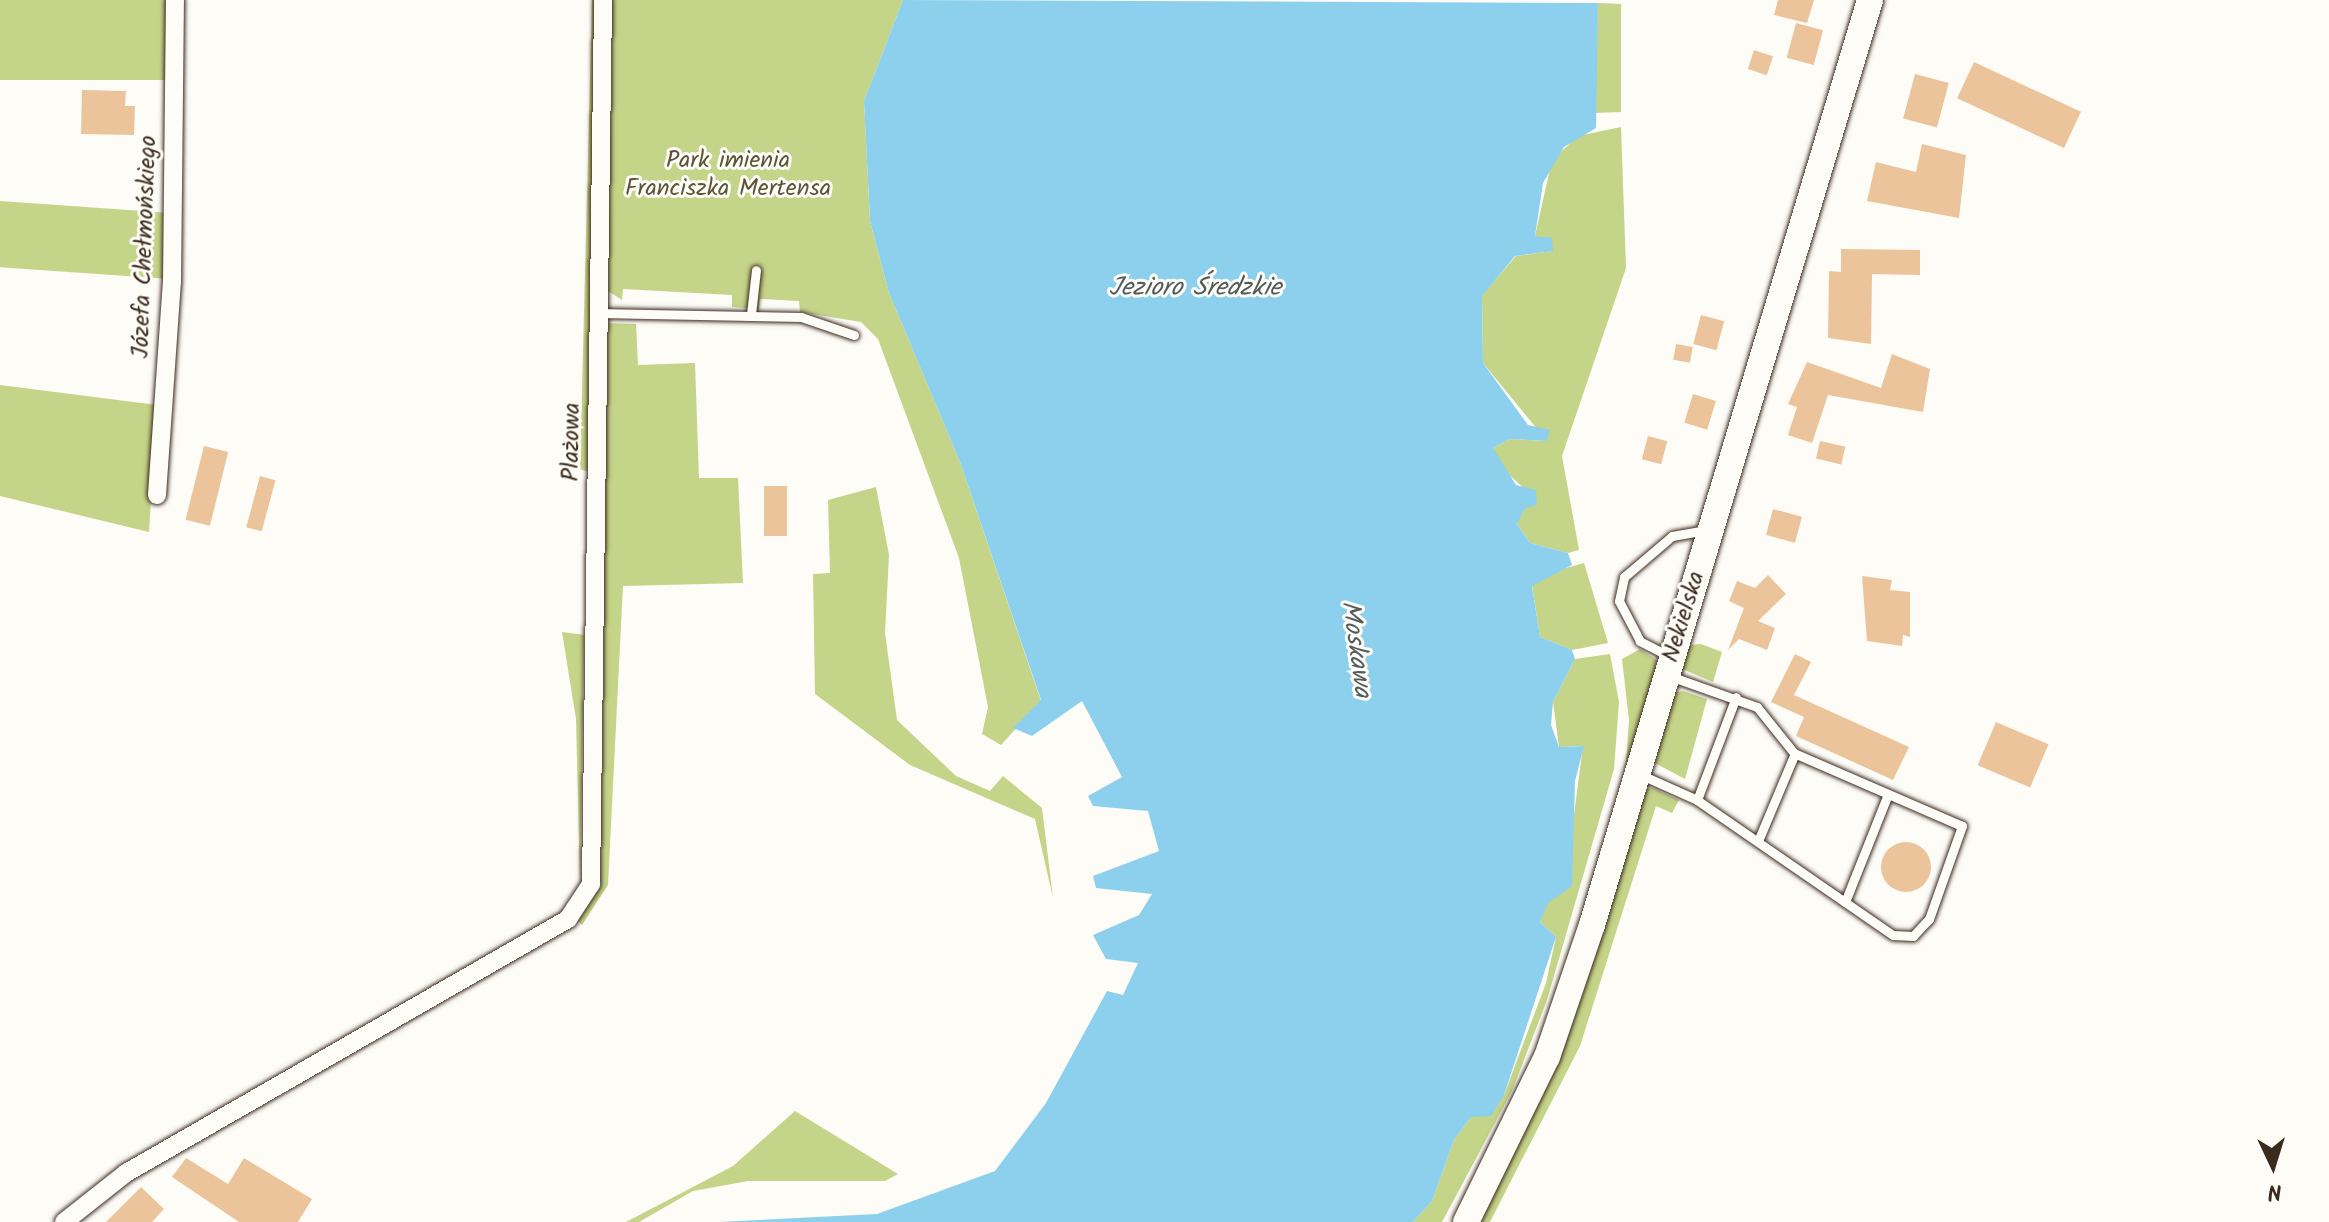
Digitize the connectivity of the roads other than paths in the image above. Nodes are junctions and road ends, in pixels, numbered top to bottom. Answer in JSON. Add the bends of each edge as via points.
{"nodes":[{"id":1,"x":175,"y":0,"type":"edge"},
{"id":2,"x":603,"y":0,"type":"edge"},
{"id":3,"x":1870,"y":0,"type":"edge"},
{"id":4,"x":756,"y":270,"type":"dead end"},
{"id":5,"x":598,"y":313,"type":"junction"},
{"id":6,"x":751,"y":314,"type":"junction"},
{"id":7,"x":854,"y":335,"type":"dead end"},
{"id":8,"x":157,"y":495,"type":"dead end"},
{"id":9,"x":1711,"y":529,"type":"junction"},
{"id":10,"x":1670,"y":666,"type":"junction"},
{"id":11,"x":1736,"y":697,"type":"junction"},
{"id":12,"x":1795,"y":753,"type":"junction"},
{"id":13,"x":1638,"y":774,"type":"junction"},
{"id":14,"x":1888,"y":794,"type":"junction"},
{"id":15,"x":1697,"y":800,"type":"junction"},
{"id":16,"x":1758,"y":841,"type":"junction"},
{"id":17,"x":1845,"y":902,"type":"junction"},
{"id":18,"x":64,"y":1222,"type":"edge"},
{"id":19,"x":1466,"y":1222,"type":"edge"}],
"edges":[{"from":1,"to":8,"type":"street","name":"Józefa Chełmońskiego","via":[[172,282]]},
{"from":2,"to":5,"type":"street","name":"Plażowa"},
{"from":3,"to":9,"type":"street","name":"Nekielska"},
{"from":4,"to":6,"type":"lane"},
{"from":5,"to":6,"type":"lane"},
{"from":5,"to":18,"type":"street","name":"Plażowa","via":[[591,884],[568,919],[126,1173]]},
{"from":6,"to":7,"type":"lane","via":[[827,322]]},
{"from":9,"to":10,"type":"street","name":"Nekielska"},
{"from":9,"to":10,"type":"lane","via":[[1672,536],[1624,577],[1619,601],[1640,641]]},
{"from":10,"to":11,"type":"lane"},
{"from":10,"to":13,"type":"street","name":"Nekielska"},
{"from":11,"to":12,"type":"lane","via":[[1757,707]]},
{"from":11,"to":15,"type":"lane"},
{"from":12,"to":14,"type":"lane"},
{"from":12,"to":16,"type":"lane"},
{"from":13,"to":15,"type":"lane"},
{"from":13,"to":19,"type":"street","name":"Nekielska","via":[[1547,1057]]},
{"from":14,"to":17,"type":"lane"},
{"from":14,"to":17,"type":"lane","via":[[1962,826],[1929,919],[1913,936],[1893,935]]},
{"from":15,"to":16,"type":"lane"},
{"from":16,"to":17,"type":"lane"}]}
